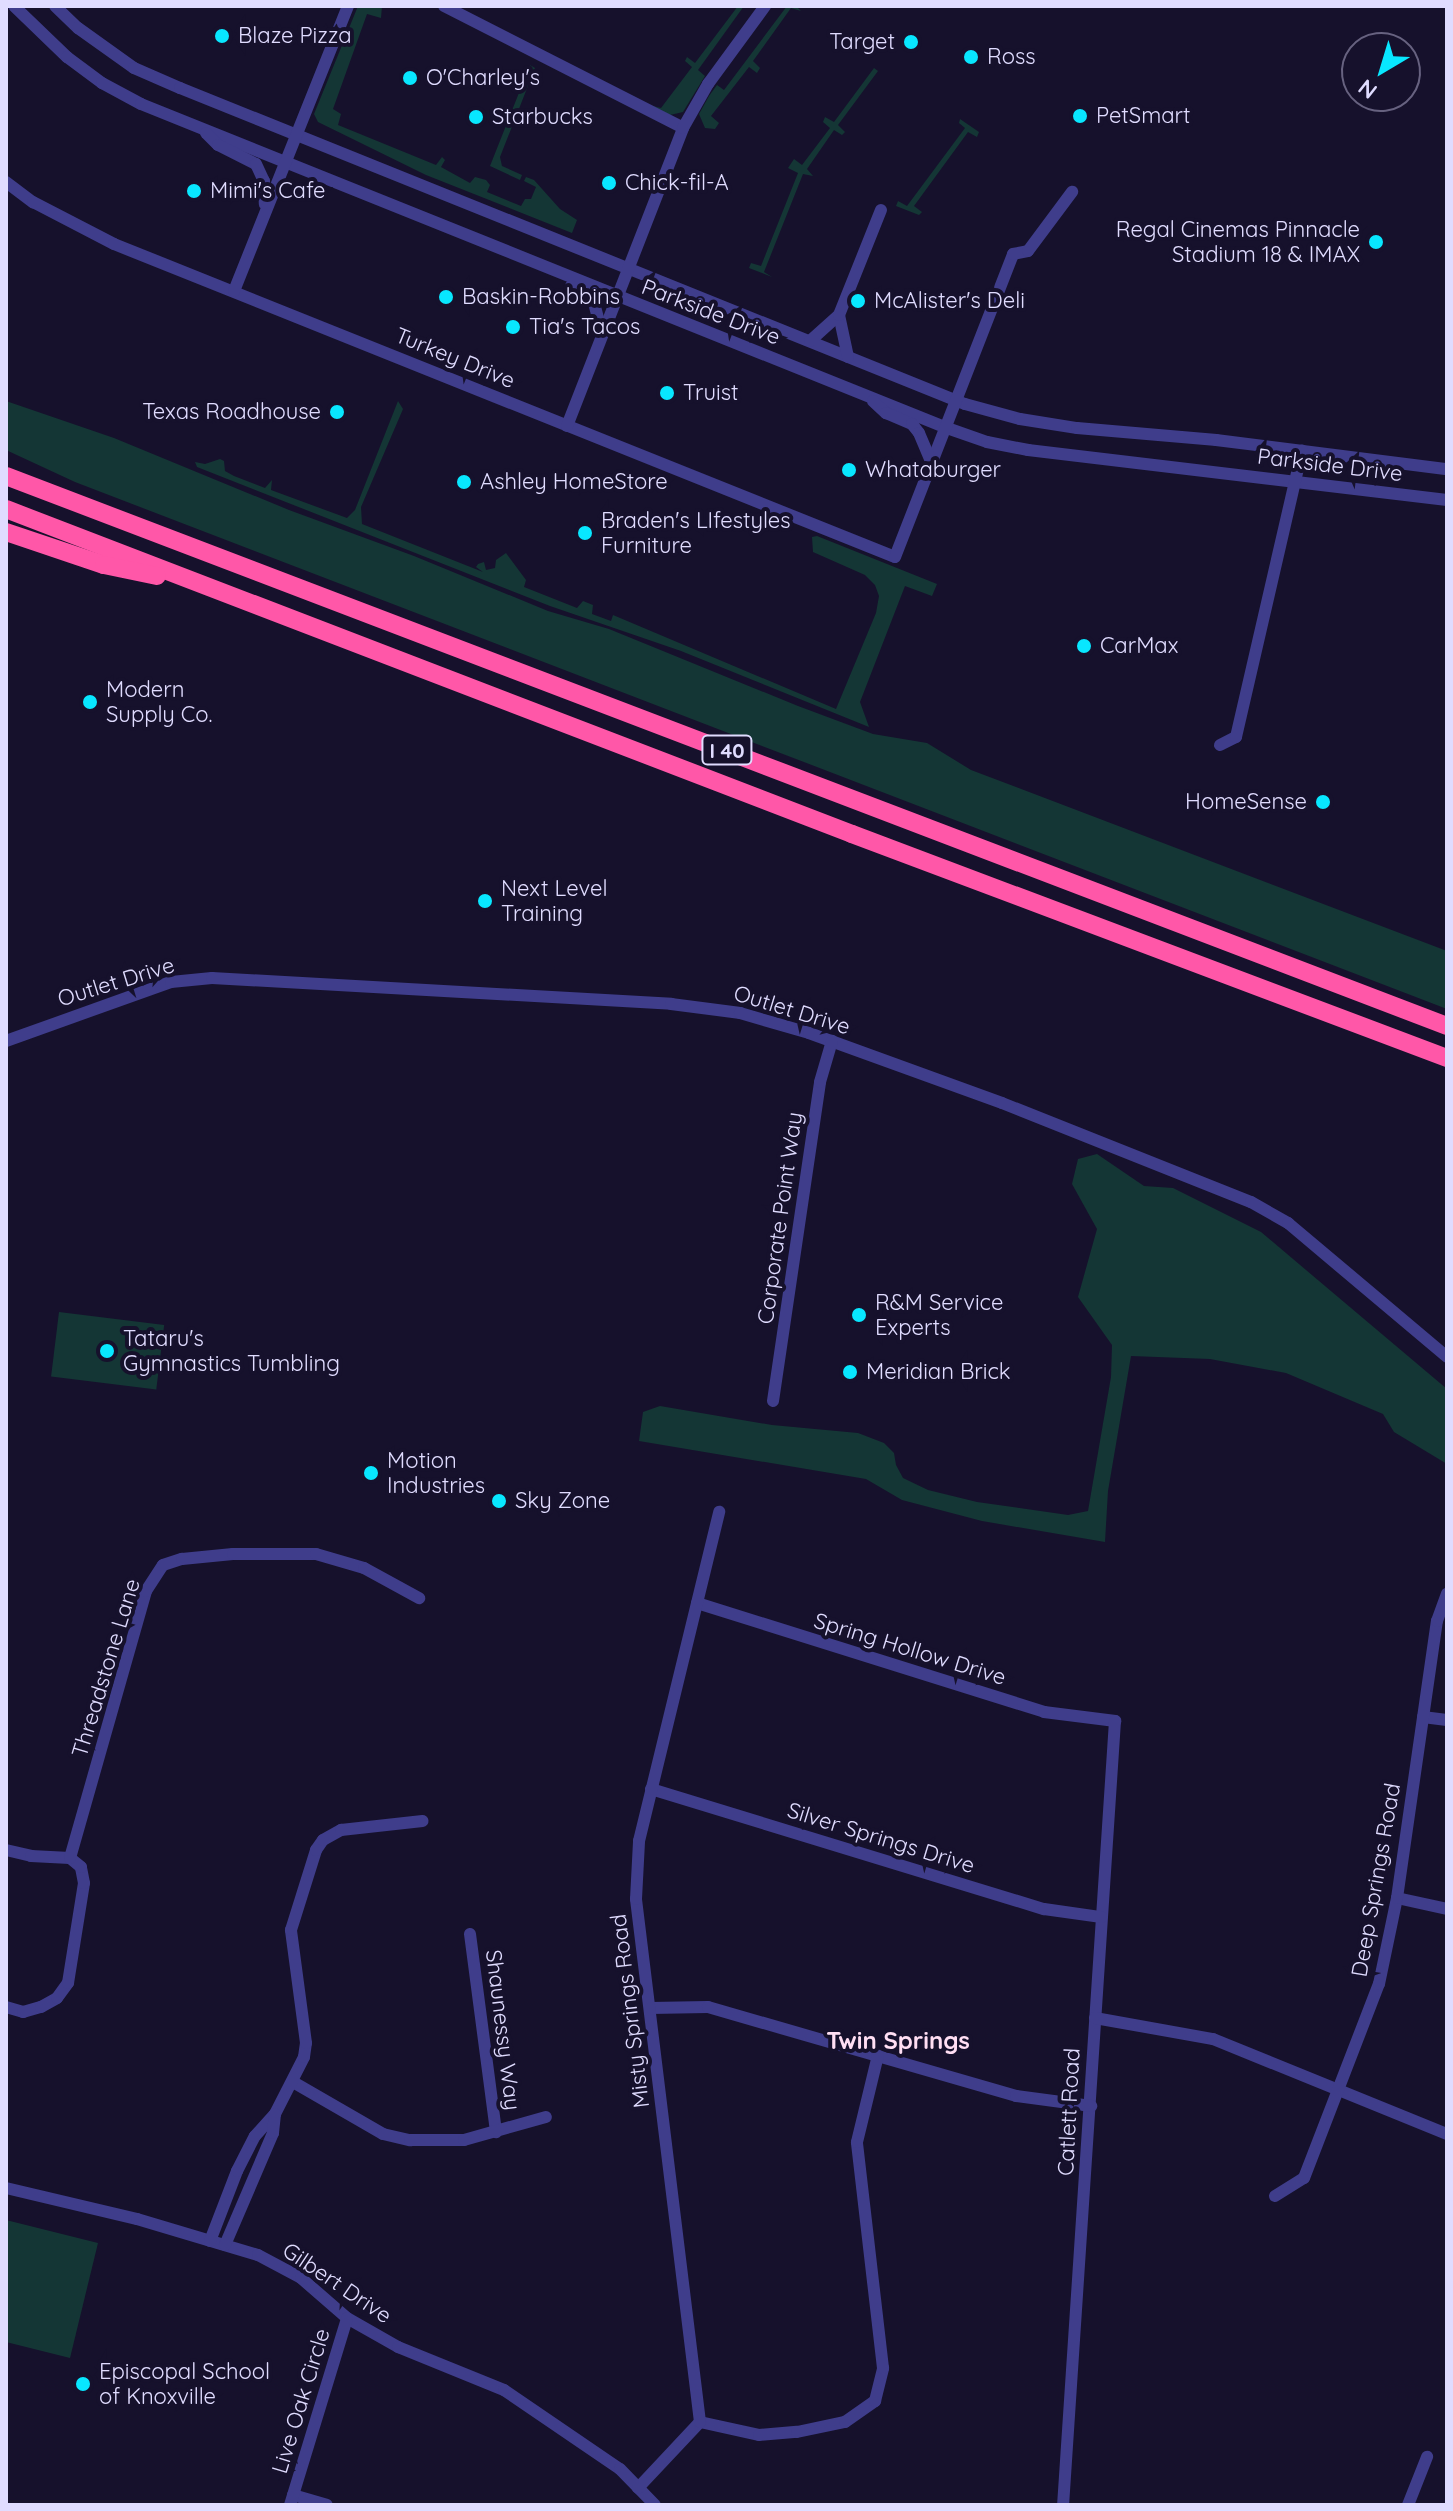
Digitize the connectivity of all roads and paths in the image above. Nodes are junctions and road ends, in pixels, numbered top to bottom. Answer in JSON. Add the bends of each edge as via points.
{"nodes":[{"id":1,"x":14,"y":6,"type":"edge"},
{"id":2,"x":55,"y":6,"type":"edge"},
{"id":3,"x":348,"y":6,"type":"edge"},
{"id":4,"x":444,"y":6,"type":"edge"},
{"id":5,"x":765,"y":6,"type":"edge"},
{"id":6,"x":200,"y":128,"type":"junction"},
{"id":7,"x":683,"y":128,"type":"junction"},
{"id":8,"x":294,"y":134,"type":"junction"},
{"id":9,"x":284,"y":162,"type":"junction"},
{"id":10,"x":6,"y":182,"type":"edge"},
{"id":11,"x":1072,"y":192,"type":"dead end"},
{"id":12,"x":881,"y":210,"type":"dead end"},
{"id":13,"x":265,"y":213,"type":"junction"},
{"id":14,"x":545,"y":268,"type":"junction"},
{"id":15,"x":628,"y":269,"type":"junction"},
{"id":16,"x":234,"y":291,"type":"junction"},
{"id":17,"x":617,"y":297,"type":"junction"},
{"id":18,"x":839,"y":315,"type":"junction"},
{"id":19,"x":603,"y":335,"type":"junction"},
{"id":20,"x":810,"y":341,"type":"junction"},
{"id":21,"x":848,"y":357,"type":"junction"},
{"id":22,"x":868,"y":396,"type":"junction"},
{"id":23,"x":958,"y":401,"type":"junction"},
{"id":24,"x":567,"y":426,"type":"junction"},
{"id":25,"x":947,"y":428,"type":"junction"},
{"id":26,"x":1302,"y":451,"type":"junction"},
{"id":27,"x":6,"y":463,"type":"edge"},
{"id":28,"x":932,"y":464,"type":"junction"},
{"id":29,"x":1447,"y":469,"type":"edge"},
{"id":30,"x":6,"y":476,"type":"edge"},
{"id":31,"x":1297,"y":479,"type":"junction"},
{"id":32,"x":1447,"y":500,"type":"edge"},
{"id":33,"x":6,"y":509,"type":"edge"},
{"id":34,"x":104,"y":511,"type":"junction"},
{"id":35,"x":6,"y":532,"type":"edge"},
{"id":36,"x":216,"y":589,"type":"junction"},
{"id":37,"x":1220,"y":745,"type":"dead end"},
{"id":38,"x":1447,"y":1026,"type":"edge"},
{"id":39,"x":6,"y":1041,"type":"edge"},
{"id":40,"x":832,"y":1041,"type":"junction"},
{"id":41,"x":1447,"y":1058,"type":"edge"},
{"id":42,"x":1447,"y":1357,"type":"edge"},
{"id":43,"x":773,"y":1401,"type":"dead end"},
{"id":44,"x":719,"y":1512,"type":"dead end"},
{"id":45,"x":1447,"y":1594,"type":"edge"},
{"id":46,"x":419,"y":1598,"type":"dead end"},
{"id":47,"x":697,"y":1603,"type":"junction"},
{"id":48,"x":1423,"y":1717,"type":"junction"},
{"id":49,"x":1447,"y":1720,"type":"edge"},
{"id":50,"x":1115,"y":1721,"type":"joint"},
{"id":51,"x":651,"y":1789,"type":"junction"},
{"id":52,"x":423,"y":1821,"type":"dead end"},
{"id":53,"x":6,"y":1850,"type":"edge"},
{"id":54,"x":70,"y":1858,"type":"junction"},
{"id":55,"x":1397,"y":1898,"type":"junction"},
{"id":56,"x":1447,"y":1909,"type":"edge"},
{"id":57,"x":1101,"y":1917,"type":"junction"},
{"id":58,"x":470,"y":1934,"type":"dead end"},
{"id":59,"x":6,"y":2007,"type":"edge"},
{"id":60,"x":650,"y":2008,"type":"junction"},
{"id":61,"x":1095,"y":2018,"type":"junction"},
{"id":62,"x":878,"y":2055,"type":"junction"},
{"id":63,"x":293,"y":2082,"type":"junction"},
{"id":64,"x":1337,"y":2089,"type":"junction"},
{"id":65,"x":1091,"y":2106,"type":"junction"},
{"id":66,"x":275,"y":2114,"type":"junction"},
{"id":67,"x":546,"y":2117,"type":"dead end"},
{"id":68,"x":496,"y":2132,"type":"junction"},
{"id":69,"x":1447,"y":2134,"type":"edge"},
{"id":70,"x":6,"y":2188,"type":"edge"},
{"id":71,"x":1275,"y":2196,"type":"dead end"},
{"id":72,"x":210,"y":2241,"type":"junction"},
{"id":73,"x":225,"y":2245,"type":"junction"},
{"id":74,"x":347,"y":2318,"type":"junction"},
{"id":75,"x":700,"y":2422,"type":"junction"},
{"id":76,"x":1427,"y":2457,"type":"dead end"},
{"id":77,"x":638,"y":2488,"type":"junction"},
{"id":78,"x":292,"y":2500,"type":"edge"},
{"id":79,"x":327,"y":2505,"type":"edge"},
{"id":80,"x":655,"y":2505,"type":"edge"},
{"id":81,"x":1063,"y":2505,"type":"edge"},
{"id":82,"x":1408,"y":2505,"type":"edge"}],
"edges":[{"from":1,"to":6,"type":"street","name":"Parkside Drive","via":[[33,28],[102,83]]},
{"from":2,"to":8,"type":"street","name":"Parkside Drive","via":[[134,68]]},
{"from":3,"to":8,"type":"street"},
{"from":4,"to":7,"type":"street"},
{"from":5,"to":7,"type":"street"},
{"from":6,"to":9,"type":"street","name":"Parkside Drive"},
{"from":6,"to":13,"type":"street","via":[[260,169]]},
{"from":7,"to":15,"type":"street"},
{"from":8,"to":9,"type":"street"},
{"from":8,"to":15,"type":"street","name":"Parkside Drive"},
{"from":9,"to":13,"type":"street"},
{"from":9,"to":14,"type":"street","name":"Parkside Drive"},
{"from":10,"to":16,"type":"street","name":"Turkey Drive","via":[[114,244]]},
{"from":11,"to":23,"type":"street","via":[[1028,251],[1013,254]]},
{"from":12,"to":18,"type":"street"},
{"from":13,"to":16,"type":"street"},
{"from":14,"to":17,"type":"street","name":"Parkside Drive"},
{"from":14,"to":19,"type":"street","via":[[589,296]]},
{"from":15,"to":17,"type":"street"},
{"from":15,"to":20,"type":"street","name":"Parkside Drive"},
{"from":16,"to":24,"type":"street","name":"Turkey Drive"},
{"from":17,"to":19,"type":"street"},
{"from":17,"to":22,"type":"street","name":"Parkside Drive"},
{"from":18,"to":20,"type":"street"},
{"from":18,"to":21,"type":"street"},
{"from":19,"to":24,"type":"street"},
{"from":20,"to":21,"type":"street","name":"Parkside Drive"},
{"from":21,"to":23,"type":"street","name":"Parkside Drive"},
{"from":22,"to":25,"type":"street","name":"Parkside Drive"},
{"from":22,"to":28,"type":"street","via":[[886,413],[912,424]]},
{"from":23,"to":25,"type":"street"},
{"from":23,"to":26,"type":"street","name":"Parkside Drive","via":[[1077,428]]},
{"from":24,"to":28,"type":"street","name":"Turkey Drive","via":[[895,557]]},
{"from":25,"to":28,"type":"street"},
{"from":25,"to":31,"type":"street","name":"Parkside Drive","via":[[1028,450]]},
{"from":26,"to":29,"type":"street","name":"Parkside Drive"},
{"from":26,"to":31,"type":"street"},
{"from":27,"to":34,"type":"highway"},
{"from":30,"to":34,"type":"highway","number":"I 40"},
{"from":31,"to":32,"type":"street","name":"Parkside Drive"},
{"from":31,"to":37,"type":"street","via":[[1236,737]]},
{"from":33,"to":36,"type":"highway","number":"I 40"},
{"from":34,"to":38,"type":"highway","number":"I 40"},
{"from":35,"to":36,"type":"highway","via":[[104,565]]},
{"from":36,"to":41,"type":"highway","number":"I 40"},
{"from":39,"to":40,"type":"street","name":"Outlet Drive","via":[[171,982],[212,978],[692,1006],[761,1017]]},
{"from":40,"to":42,"type":"street","name":"Outlet Drive","via":[[1082,1132],[1251,1202],[1288,1223]]},
{"from":40,"to":43,"type":"street","name":"Corporate Point Way","via":[[820,1082]]},
{"from":44,"to":47,"type":"street","name":"Misty Springs Road"},
{"from":45,"to":48,"type":"street","name":"Deep Springs Road","via":[[1437,1621]]},
{"from":46,"to":54,"type":"street","name":"Threadstone Lane","via":[[364,1568],[316,1554],[233,1554],[163,1565],[146,1591]]},
{"from":47,"to":50,"type":"street","name":"Spring Hollow Drive","via":[[1044,1712]]},
{"from":47,"to":51,"type":"street","name":"Misty Springs Road"},
{"from":48,"to":49,"type":"street"},
{"from":48,"to":55,"type":"street","name":"Deep Springs Road"},
{"from":50,"to":57,"type":"street","name":"Catlett Road"},
{"from":51,"to":57,"type":"street","name":"Silver Springs Drive","via":[[1044,1909]]},
{"from":51,"to":60,"type":"street","name":"Misty Springs Road","via":[[639,1841],[636,1899]]},
{"from":52,"to":63,"type":"street","via":[[341,1830],[316,1850],[291,1930],[306,2043]]},
{"from":53,"to":54,"type":"street"},
{"from":54,"to":59,"type":"street","via":[[81,1867],[84,1883],[68,1983],[41,2007],[23,2012]]},
{"from":55,"to":56,"type":"street"},
{"from":55,"to":64,"type":"street","name":"Deep Springs Road","via":[[1379,1984]]},
{"from":57,"to":61,"type":"street","name":"Catlett Road"},
{"from":58,"to":68,"type":"street","name":"Shaunessy Way"},
{"from":60,"to":62,"type":"street","via":[[708,2007]]},
{"from":60,"to":75,"type":"street","name":"Misty Springs Road"},
{"from":61,"to":64,"type":"street","via":[[1213,2039]]},
{"from":61,"to":65,"type":"street","name":"Catlett Road"},
{"from":62,"to":65,"type":"street","via":[[1016,2096]]},
{"from":62,"to":75,"type":"street","via":[[857,2142],[883,2368],[875,2401],[845,2422],[797,2432],[759,2435]]},
{"from":63,"to":66,"type":"street"},
{"from":63,"to":68,"type":"street","via":[[396,2138],[464,2140]]},
{"from":64,"to":69,"type":"street"},
{"from":64,"to":71,"type":"street","name":"Deep Springs Road","via":[[1304,2178]]},
{"from":65,"to":81,"type":"street","name":"Catlett Road"},
{"from":66,"to":72,"type":"street","via":[[255,2136],[237,2171]]},
{"from":66,"to":73,"type":"street","via":[[273,2133]]},
{"from":67,"to":68,"type":"street"},
{"from":70,"to":72,"type":"street","name":"Gilbert Drive"},
{"from":72,"to":73,"type":"street","name":"Gilbert Drive"},
{"from":73,"to":74,"type":"street","name":"Gilbert Drive","via":[[301,2278]]},
{"from":74,"to":77,"type":"street","name":"Gilbert Drive","via":[[398,2347],[504,2390],[620,2469]]},
{"from":74,"to":78,"type":"street","name":"Live Oak Circle"},
{"from":75,"to":77,"type":"street"},
{"from":76,"to":82,"type":"street"},
{"from":77,"to":80,"type":"street","name":"Gilbert Drive"},
{"from":78,"to":79,"type":"street","name":"Live Oak Circle"}]}
